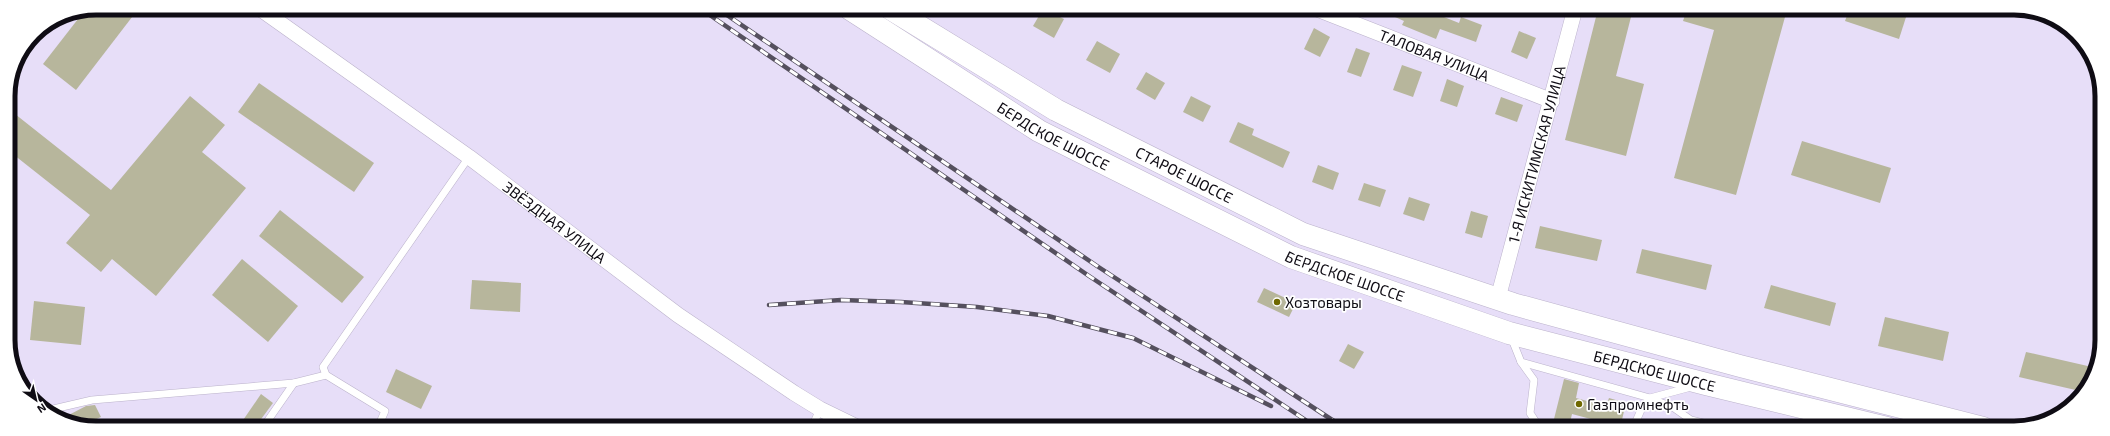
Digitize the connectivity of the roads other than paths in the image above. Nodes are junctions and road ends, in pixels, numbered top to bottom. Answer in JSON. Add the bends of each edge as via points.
{"nodes":[{"id":1,"x":269,"y":15,"type":"edge"},
{"id":2,"x":859,"y":15,"type":"edge"},
{"id":3,"x":901,"y":15,"type":"edge"},
{"id":4,"x":1332,"y":15,"type":"edge"},
{"id":5,"x":1574,"y":15,"type":"edge"},
{"id":6,"x":1552,"y":101,"type":"junction"},
{"id":7,"x":469,"y":157,"type":"junction"},
{"id":8,"x":1498,"y":298,"type":"junction"},
{"id":9,"x":1509,"y":333,"type":"junction"},
{"id":10,"x":1521,"y":362,"type":"junction"},
{"id":11,"x":326,"y":375,"type":"junction"},
{"id":12,"x":294,"y":383,"type":"junction"},
{"id":13,"x":1706,"y":384,"type":"junction"},
{"id":14,"x":1650,"y":398,"type":"junction"},
{"id":15,"x":54,"y":409,"type":"edge"},
{"id":16,"x":820,"y":409,"type":"junction"},
{"id":17,"x":267,"y":421,"type":"edge"},
{"id":18,"x":381,"y":421,"type":"edge"},
{"id":19,"x":815,"y":421,"type":"edge"},
{"id":20,"x":845,"y":421,"type":"edge"},
{"id":21,"x":1535,"y":421,"type":"edge"},
{"id":22,"x":1636,"y":421,"type":"edge"},
{"id":23,"x":1696,"y":421,"type":"edge"},
{"id":24,"x":1852,"y":421,"type":"edge"},
{"id":25,"x":1956,"y":421,"type":"edge"}],
"edges":[{"from":1,"to":7,"type":"street","name":"ЗВЁЗДНАЯ УЛИЦА"},
{"from":2,"to":9,"type":"highway","name":"БЕРДСКОЕ ШОССЕ","via":[[1039,131],[1291,257]]},
{"from":3,"to":8,"type":"highway","name":"СТАРОЕ ШОССЕ","via":[[1056,110],[1303,234]]},
{"from":4,"to":6,"type":"street","name":"ТАЛОВАЯ УЛИЦА"},
{"from":5,"to":6,"type":"street","name":"1-Я ИСКИТИМСКАЯ УЛИЦА"},
{"from":6,"to":8,"type":"street","name":"1-Я ИСКИТИМСКАЯ УЛИЦА"},
{"from":7,"to":11,"type":"lane","via":[[323,367]]},
{"from":7,"to":16,"type":"street","name":"ЗВЁЗДНАЯ УЛИЦА","via":[[678,315]]},
{"from":8,"to":25,"type":"highway","name":"БЕРДСКОЕ ШОССЕ","via":[[1740,366]]},
{"from":9,"to":10,"type":"lane"},
{"from":9,"to":13,"type":"highway","name":"БЕРДСКОЕ ШОССЕ"},
{"from":10,"to":14,"type":"lane"},
{"from":10,"to":21,"type":"lane","via":[[1534,380],[1530,413]]},
{"from":11,"to":12,"type":"lane"},
{"from":11,"to":18,"type":"lane","via":[[385,411]]},
{"from":12,"to":15,"type":"lane","via":[[92,400]]},
{"from":12,"to":17,"type":"lane"},
{"from":13,"to":14,"type":"lane"},
{"from":13,"to":24,"type":"highway","name":"БЕРДСКОЕ ШОССЕ"},
{"from":14,"to":22,"type":"lane"},
{"from":14,"to":23,"type":"lane"},
{"from":16,"to":19,"type":"lane"},
{"from":16,"to":20,"type":"street","name":"ЗВЁЗДНАЯ УЛИЦА"}]}
